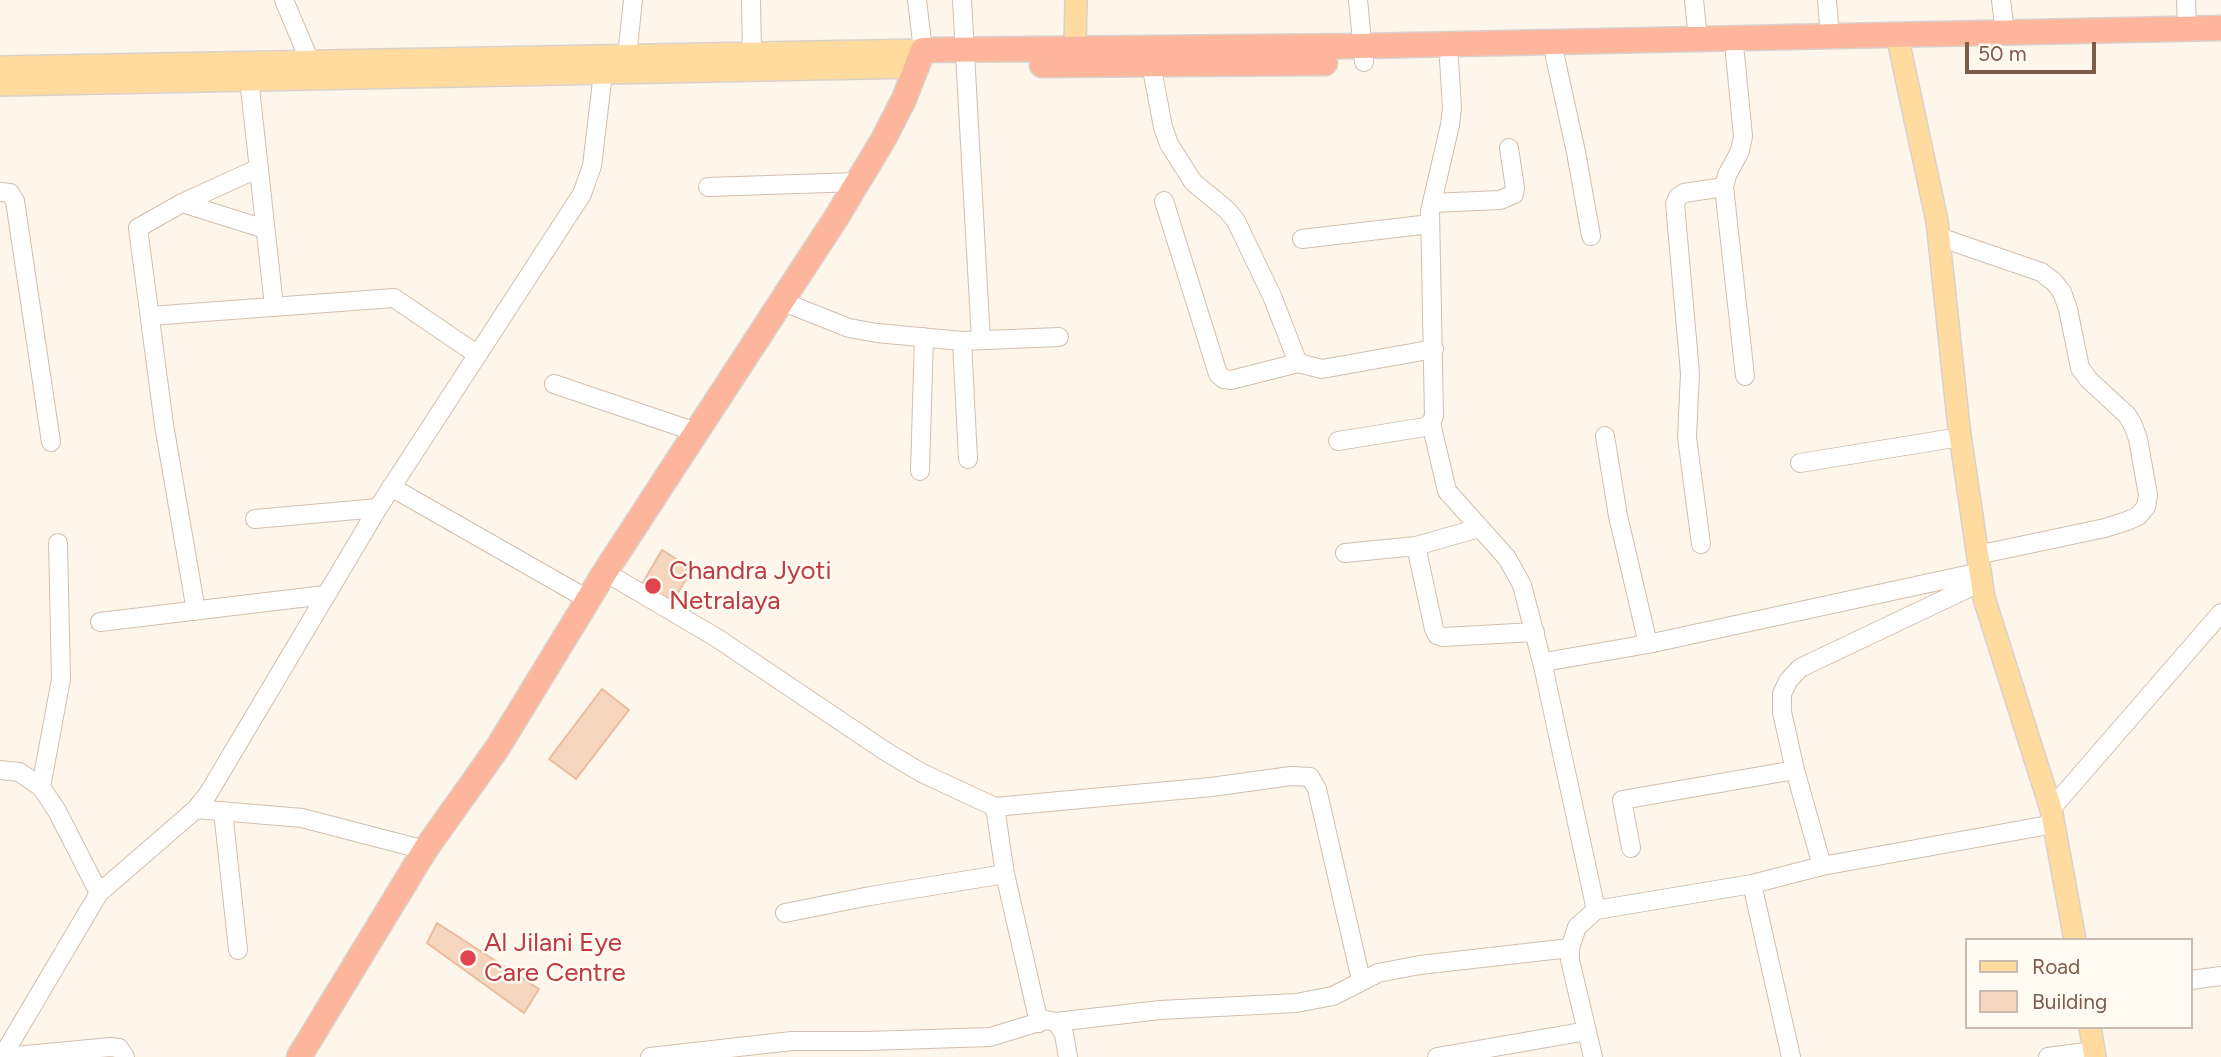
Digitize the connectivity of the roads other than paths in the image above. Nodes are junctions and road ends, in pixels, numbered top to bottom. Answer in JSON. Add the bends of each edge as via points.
{"nodes":[{"id":1,"x":284,"y":0,"type":"edge"},
{"id":2,"x":751,"y":0,"type":"edge"},
{"id":3,"x":917,"y":0,"type":"edge"},
{"id":4,"x":962,"y":0,"type":"edge"},
{"id":5,"x":1076,"y":0,"type":"edge"},
{"id":6,"x":1358,"y":0,"type":"edge"},
{"id":7,"x":1693,"y":0,"type":"edge"},
{"id":8,"x":1827,"y":0,"type":"edge"},
{"id":9,"x":2001,"y":0,"type":"edge"},
{"id":10,"x":2186,"y":0,"type":"edge"},
{"id":11,"x":628,"y":4,"type":"edge"},
{"id":12,"x":2187,"y":28,"type":"junction"},
{"id":13,"x":2221,"y":28,"type":"edge"},
{"id":14,"x":2005,"y":32,"type":"junction"},
{"id":15,"x":1830,"y":37,"type":"junction"},
{"id":16,"x":1698,"y":39,"type":"junction"},
{"id":17,"x":1898,"y":44,"type":"junction"},
{"id":18,"x":2221,"y":44,"type":"edge"},
{"id":19,"x":1075,"y":48,"type":"junction"},
{"id":20,"x":751,"y":53,"type":"junction"},
{"id":21,"x":1363,"y":54,"type":"junction"},
{"id":22,"x":1735,"y":54,"type":"junction"},
{"id":23,"x":627,"y":56,"type":"junction"},
{"id":24,"x":966,"y":57,"type":"junction"},
{"id":25,"x":1555,"y":57,"type":"junction"},
{"id":26,"x":919,"y":58,"type":"junction"},
{"id":27,"x":1449,"y":60,"type":"junction"},
{"id":28,"x":1150,"y":64,"type":"junction"},
{"id":29,"x":0,"y":67,"type":"edge"},
{"id":30,"x":313,"y":70,"type":"junction"},
{"id":31,"x":603,"y":73,"type":"junction"},
{"id":32,"x":249,"y":79,"type":"junction"},
{"id":33,"x":0,"y":85,"type":"edge"},
{"id":34,"x":1509,"y":148,"type":"dead end"},
{"id":35,"x":259,"y":168,"type":"junction"},
{"id":36,"x":858,"y":182,"type":"junction"},
{"id":37,"x":708,"y":187,"type":"dead end"},
{"id":38,"x":1724,"y":187,"type":"junction"},
{"id":39,"x":0,"y":192,"type":"edge"},
{"id":40,"x":1164,"y":201,"type":"dead end"},
{"id":41,"x":182,"y":203,"type":"junction"},
{"id":42,"x":1432,"y":203,"type":"junction"},
{"id":43,"x":1430,"y":224,"type":"junction"},
{"id":44,"x":265,"y":229,"type":"junction"},
{"id":45,"x":1591,"y":236,"type":"dead end"},
{"id":46,"x":1939,"y":237,"type":"junction"},
{"id":47,"x":1302,"y":239,"type":"dead end"},
{"id":48,"x":781,"y":301,"type":"junction"},
{"id":49,"x":274,"y":306,"type":"junction"},
{"id":50,"x":150,"y":316,"type":"junction"},
{"id":51,"x":923,"y":337,"type":"junction"},
{"id":52,"x":1059,"y":338,"type":"dead end"},
{"id":53,"x":981,"y":340,"type":"junction"},
{"id":54,"x":962,"y":341,"type":"junction"},
{"id":55,"x":1434,"y":349,"type":"junction"},
{"id":56,"x":478,"y":355,"type":"junction"},
{"id":57,"x":1298,"y":363,"type":"junction"},
{"id":58,"x":1745,"y":376,"type":"dead end"},
{"id":59,"x":554,"y":384,"type":"dead end"},
{"id":60,"x":1432,"y":423,"type":"junction"},
{"id":61,"x":696,"y":432,"type":"junction"},
{"id":62,"x":1605,"y":436,"type":"dead end"},
{"id":63,"x":1960,"y":437,"type":"junction"},
{"id":64,"x":1338,"y":441,"type":"dead end"},
{"id":65,"x":51,"y":442,"type":"dead end"},
{"id":66,"x":968,"y":460,"type":"dead end"},
{"id":67,"x":1800,"y":463,"type":"dead end"},
{"id":68,"x":920,"y":471,"type":"dead end"},
{"id":69,"x":391,"y":487,"type":"junction"},
{"id":70,"x":378,"y":508,"type":"junction"},
{"id":71,"x":255,"y":519,"type":"dead end"},
{"id":72,"x":1479,"y":528,"type":"junction"},
{"id":73,"x":58,"y":543,"type":"dead end"},
{"id":74,"x":1701,"y":544,"type":"dead end"},
{"id":75,"x":1416,"y":546,"type":"junction"},
{"id":76,"x":1345,"y":552,"type":"dead end"},
{"id":77,"x":1979,"y":570,"type":"junction"},
{"id":78,"x":606,"y":572,"type":"junction"},
{"id":79,"x":325,"y":594,"type":"junction"},
{"id":80,"x":589,"y":600,"type":"junction"},
{"id":81,"x":196,"y":611,"type":"junction"},
{"id":82,"x":2221,"y":613,"type":"edge"},
{"id":83,"x":100,"y":622,"type":"dead end"},
{"id":84,"x":1535,"y":632,"type":"junction"},
{"id":85,"x":1648,"y":644,"type":"junction"},
{"id":86,"x":1543,"y":666,"type":"junction"},
{"id":87,"x":0,"y":770,"type":"edge"},
{"id":88,"x":1795,"y":770,"type":"junction"},
{"id":89,"x":41,"y":787,"type":"junction"},
{"id":90,"x":995,"y":807,"type":"junction"},
{"id":91,"x":196,"y":808,"type":"junction"},
{"id":92,"x":223,"y":811,"type":"junction"},
{"id":93,"x":2052,"y":816,"type":"junction"},
{"id":94,"x":1631,"y":848,"type":"dead end"},
{"id":95,"x":425,"y":850,"type":"junction"},
{"id":96,"x":1822,"y":866,"type":"junction"},
{"id":97,"x":1005,"y":873,"type":"junction"},
{"id":98,"x":1752,"y":884,"type":"junction"},
{"id":99,"x":99,"y":892,"type":"junction"},
{"id":100,"x":1596,"y":910,"type":"junction"},
{"id":101,"x":785,"y":913,"type":"dead end"},
{"id":102,"x":2075,"y":938,"type":"edge"},
{"id":103,"x":1570,"y":948,"type":"junction"},
{"id":104,"x":238,"y":950,"type":"dead end"},
{"id":105,"x":2221,"y":976,"type":"edge"},
{"id":106,"x":1361,"y":980,"type":"junction"},
{"id":107,"x":2193,"y":980,"type":"edge"},
{"id":108,"x":1048,"y":1022,"type":"junction"},
{"id":109,"x":2090,"y":1029,"type":"edge"},
{"id":110,"x":1587,"y":1031,"type":"junction"},
{"id":111,"x":2094,"y":1054,"type":"edge"},
{"id":112,"x":4,"y":1057,"type":"edge"},
{"id":113,"x":125,"y":1057,"type":"edge"},
{"id":114,"x":299,"y":1057,"type":"edge"},
{"id":115,"x":650,"y":1057,"type":"edge"},
{"id":116,"x":1068,"y":1057,"type":"edge"},
{"id":117,"x":1437,"y":1057,"type":"edge"},
{"id":118,"x":1593,"y":1057,"type":"edge"},
{"id":119,"x":1791,"y":1057,"type":"edge"},
{"id":120,"x":2048,"y":1057,"type":"edge"}],
"edges":[{"from":1,"to":30,"type":"street"},
{"from":2,"to":20,"type":"street"},
{"from":3,"to":26,"type":"street"},
{"from":4,"to":24,"type":"street"},
{"from":5,"to":19,"type":"main road"},
{"from":6,"to":21,"type":"street"},
{"from":7,"to":16,"type":"street"},
{"from":8,"to":15,"type":"street"},
{"from":9,"to":14,"type":"street"},
{"from":10,"to":12,"type":"street"},
{"from":11,"to":23,"type":"street"},
{"from":12,"to":13,"type":"highway"},
{"from":12,"to":14,"type":"highway"},
{"from":14,"to":17,"type":"highway"},
{"from":15,"to":16,"type":"highway"},
{"from":15,"to":17,"type":"highway"},
{"from":16,"to":21,"type":"highway"},
{"from":17,"to":18,"type":"highway"},
{"from":17,"to":22,"type":"highway"},
{"from":17,"to":46,"type":"main road"},
{"from":19,"to":21,"type":"highway"},
{"from":19,"to":24,"type":"highway"},
{"from":20,"to":23,"type":"main road"},
{"from":20,"to":26,"type":"main road"},
{"from":21,"to":27,"type":"highway"},
{"from":21,"to":28,"type":"highway"},
{"from":22,"to":25,"type":"highway"},
{"from":22,"to":38,"type":"street","via":[[1743,136]]},
{"from":23,"to":30,"type":"main road"},
{"from":24,"to":26,"type":"highway"},
{"from":24,"to":28,"type":"highway"},
{"from":24,"to":53,"type":"street"},
{"from":25,"to":27,"type":"highway"},
{"from":25,"to":45,"type":"street"},
{"from":26,"to":31,"type":"main road"},
{"from":26,"to":36,"type":"highway","via":[[904,99]]},
{"from":27,"to":42,"type":"street","via":[[1450,125]]},
{"from":28,"to":57,"type":"street","via":[[1169,144],[1193,182],[1236,221]]},
{"from":29,"to":30,"type":"main road"},
{"from":30,"to":31,"type":"main road"},
{"from":30,"to":32,"type":"main road"},
{"from":31,"to":56,"type":"street","via":[[592,166],[582,194]]},
{"from":32,"to":33,"type":"main road"},
{"from":32,"to":35,"type":"street"},
{"from":34,"to":42,"type":"street","via":[[1514,194],[1500,200]]},
{"from":35,"to":41,"type":"street"},
{"from":35,"to":44,"type":"street"},
{"from":36,"to":37,"type":"street"},
{"from":36,"to":48,"type":"highway"},
{"from":38,"to":58,"type":"street"},
{"from":38,"to":74,"type":"street","via":[[1684,193],[1675,204],[1690,373],[1687,438]]},
{"from":39,"to":65,"type":"street","via":[[10,193],[15,201]]},
{"from":40,"to":57,"type":"street","via":[[1218,374],[1231,380]]},
{"from":41,"to":44,"type":"street"},
{"from":41,"to":50,"type":"street","via":[[138,228]]},
{"from":42,"to":43,"type":"street"},
{"from":43,"to":47,"type":"street"},
{"from":43,"to":55,"type":"street"},
{"from":44,"to":49,"type":"street"},
{"from":46,"to":63,"type":"main road"},
{"from":46,"to":77,"type":"street","via":[[2041,272],[2054,282],[2068,309],[2080,368],[2133,425],[2148,495],[2146,507],[2127,521]]},
{"from":48,"to":51,"type":"street","via":[[849,328]]},
{"from":48,"to":61,"type":"highway"},
{"from":49,"to":50,"type":"street"},
{"from":49,"to":56,"type":"street","via":[[394,298]]},
{"from":50,"to":81,"type":"street"},
{"from":51,"to":54,"type":"street"},
{"from":51,"to":68,"type":"street"},
{"from":52,"to":53,"type":"street"},
{"from":53,"to":54,"type":"street"},
{"from":54,"to":66,"type":"street"},
{"from":55,"to":57,"type":"street","via":[[1322,369]]},
{"from":55,"to":60,"type":"street"},
{"from":56,"to":69,"type":"street"},
{"from":59,"to":61,"type":"street"},
{"from":60,"to":64,"type":"street"},
{"from":60,"to":72,"type":"street","via":[[1447,491]]},
{"from":61,"to":78,"type":"highway"},
{"from":62,"to":85,"type":"street"},
{"from":63,"to":67,"type":"street"},
{"from":63,"to":77,"type":"main road"},
{"from":69,"to":70,"type":"street"},
{"from":69,"to":80,"type":"street"},
{"from":70,"to":71,"type":"street"},
{"from":70,"to":79,"type":"street"},
{"from":72,"to":75,"type":"street"},
{"from":72,"to":84,"type":"street","via":[[1514,570]]},
{"from":73,"to":89,"type":"street","via":[[61,679]]},
{"from":75,"to":76,"type":"street"},
{"from":75,"to":84,"type":"street","via":[[1437,635]]},
{"from":77,"to":85,"type":"street"},
{"from":77,"to":88,"type":"street","via":[[1800,668],[1788,681],[1782,712]]},
{"from":77,"to":93,"type":"main road"},
{"from":78,"to":80,"type":"highway"},
{"from":78,"to":90,"type":"street","via":[[717,638],[885,751]]},
{"from":79,"to":81,"type":"street"},
{"from":79,"to":91,"type":"street"},
{"from":80,"to":95,"type":"highway","via":[[498,747]]},
{"from":81,"to":83,"type":"street"},
{"from":82,"to":93,"type":"street"},
{"from":84,"to":86,"type":"street"},
{"from":85,"to":86,"type":"street"},
{"from":86,"to":100,"type":"street"},
{"from":87,"to":89,"type":"street","via":[[19,772]]},
{"from":88,"to":94,"type":"street","via":[[1622,800]]},
{"from":88,"to":96,"type":"street"},
{"from":89,"to":99,"type":"street"},
{"from":90,"to":97,"type":"street"},
{"from":90,"to":106,"type":"street","via":[[1310,777],[1317,789]]},
{"from":91,"to":92,"type":"street"},
{"from":91,"to":99,"type":"street"},
{"from":92,"to":95,"type":"street","via":[[302,818]]},
{"from":92,"to":104,"type":"street"},
{"from":93,"to":96,"type":"street"},
{"from":93,"to":102,"type":"main road"},
{"from":95,"to":114,"type":"highway"},
{"from":96,"to":98,"type":"street"},
{"from":97,"to":101,"type":"street"},
{"from":97,"to":108,"type":"street"},
{"from":98,"to":100,"type":"street"},
{"from":98,"to":119,"type":"street"},
{"from":99,"to":112,"type":"street"},
{"from":100,"to":103,"type":"street","via":[[1577,927]]},
{"from":103,"to":106,"type":"street","via":[[1420,965]]},
{"from":103,"to":110,"type":"street"},
{"from":105,"to":107,"type":"street"},
{"from":106,"to":108,"type":"street","via":[[1333,996],[1296,1003]]},
{"from":108,"to":115,"type":"street","via":[[990,1037],[792,1041]]},
{"from":108,"to":116,"type":"street","via":[[1064,1034]]},
{"from":109,"to":111,"type":"main road"},
{"from":110,"to":117,"type":"street"},
{"from":110,"to":118,"type":"street"},
{"from":111,"to":120,"type":"street"},
{"from":112,"to":113,"type":"street","via":[[110,1046],[119,1048]]}]}
